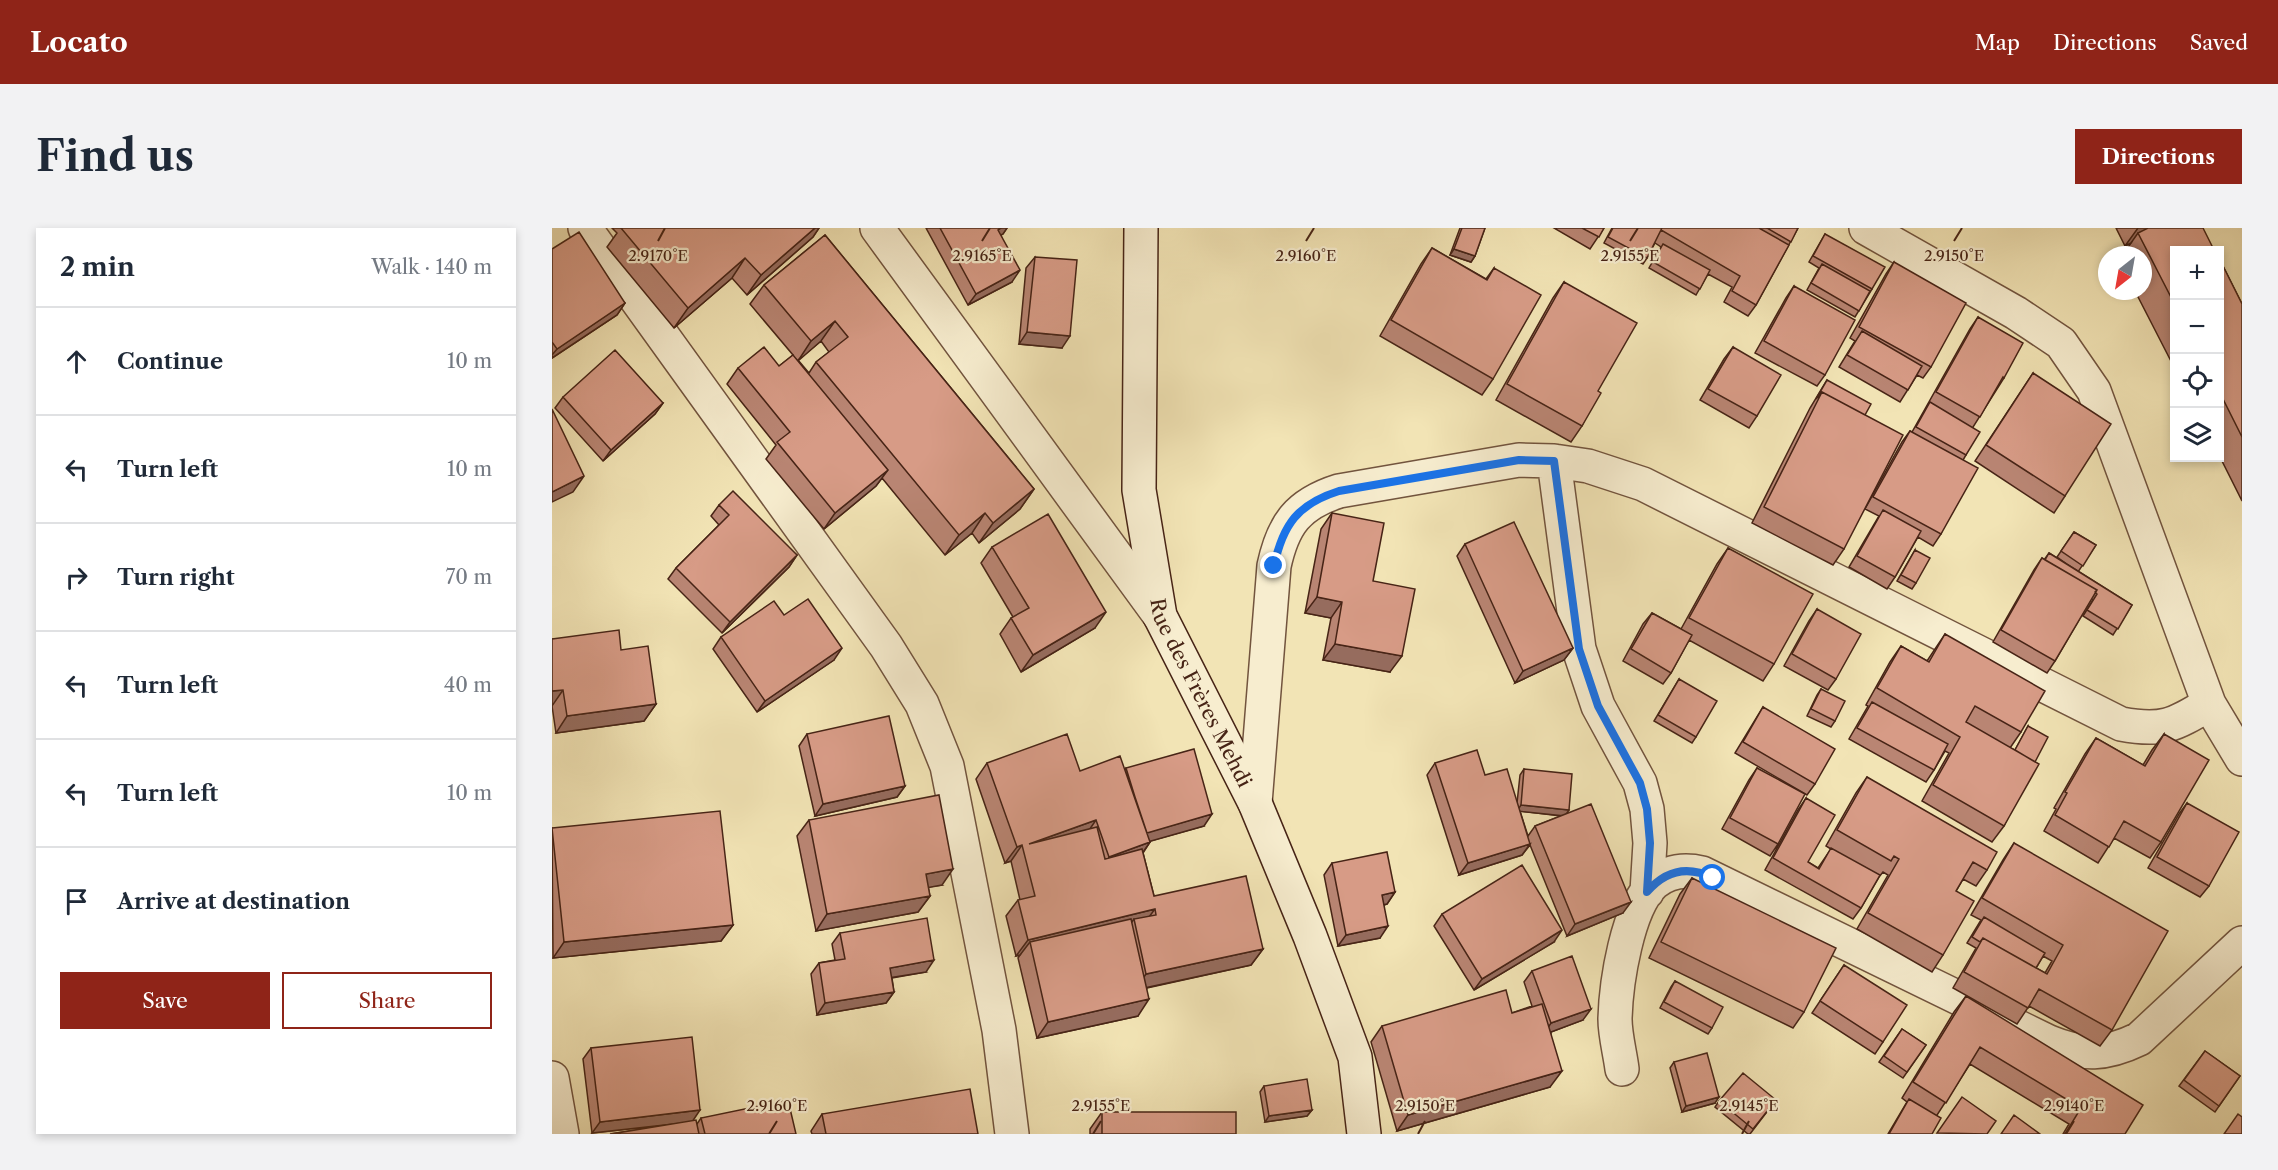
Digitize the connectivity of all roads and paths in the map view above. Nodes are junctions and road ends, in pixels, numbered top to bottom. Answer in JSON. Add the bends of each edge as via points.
{"nodes":[{"id":1,"x":585,"y":228,"type":"edge"},
{"id":2,"x":878,"y":228,"type":"edge"},
{"id":3,"x":1141,"y":228,"type":"edge"},
{"id":4,"x":1866,"y":228,"type":"edge"},
{"id":5,"x":1554,"y":461,"type":"junction"},
{"id":6,"x":1160,"y":616,"type":"junction"},
{"id":7,"x":2209,"y":704,"type":"junction"},
{"id":8,"x":2242,"y":759,"type":"edge"},
{"id":9,"x":1255,"y":803,"type":"junction"},
{"id":10,"x":1647,"y":892,"type":"junction"},
{"id":11,"x":2242,"y":943,"type":"edge"},
{"id":12,"x":1622,"y":1069,"type":"dead end"},
{"id":13,"x":552,"y":1078,"type":"edge"},
{"id":14,"x":562,"y":1134,"type":"edge"},
{"id":15,"x":1012,"y":1134,"type":"edge"},
{"id":16,"x":1364,"y":1134,"type":"edge"}],
"edges":[{"from":1,"to":15,"type":"street","via":[[886,646],[922,704],[947,766],[999,1030]]},
{"from":2,"to":6,"type":"street"},
{"from":3,"to":6,"type":"street","name":"Rue des Frères Mehdi","via":[[1139,490]]},
{"from":4,"to":7,"type":"street","via":[[2061,343],[2094,391]]},
{"from":5,"to":7,"type":"street","via":[[1588,466],[1643,484],[2121,724],[2155,728],[2175,724]]},
{"from":5,"to":9,"type":"street","via":[[1519,460],[1339,491],[1304,507],[1289,523],[1278,544],[1274,566]]},
{"from":5,"to":10,"type":"street","via":[[1579,649],[1598,706],[1640,783],[1647,809]]},
{"from":6,"to":9,"type":"street","name":"Rue des Frères Mehdi"},
{"from":7,"to":8,"type":"street"},
{"from":9,"to":16,"type":"street","name":"Rue des Frères Mehdi","via":[[1355,1057]]},
{"from":10,"to":11,"type":"street","via":[[1660,879],[1677,871],[1702,873],[2049,1042],[2085,1052],[2112,1050],[2139,1039]]},
{"from":10,"to":12,"type":"street","via":[[1633,922],[1618,982],[1615,1021]]},
{"from":13,"to":14,"type":"street"}]}
